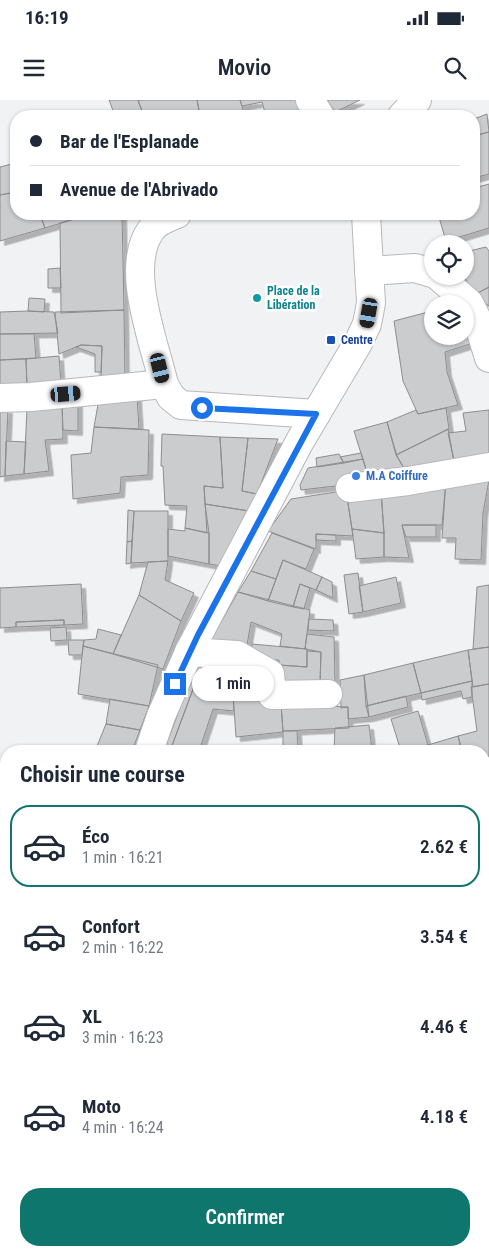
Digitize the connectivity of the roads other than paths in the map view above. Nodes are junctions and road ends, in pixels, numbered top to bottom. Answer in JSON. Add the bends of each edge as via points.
{"nodes":[{"id":1,"x":416,"y":100,"type":"edge"},
{"id":2,"x":407,"y":110,"type":"edge"},
{"id":3,"x":162,"y":220,"type":"edge"},
{"id":4,"x":366,"y":220,"type":"edge"},
{"id":5,"x":369,"y":271,"type":"junction"},
{"id":6,"x":424,"y":271,"type":"edge"},
{"id":7,"x":448,"y":285,"type":"edge"},
{"id":8,"x":483,"y":318,"type":"edge"},
{"id":9,"x":489,"y":358,"type":"edge"},
{"id":10,"x":164,"y":384,"type":"junction"},
{"id":11,"x":0,"y":398,"type":"edge"},
{"id":12,"x":316,"y":414,"type":"junction"},
{"id":13,"x":489,"y":467,"type":"edge"},
{"id":14,"x":350,"y":488,"type":"dead end"},
{"id":15,"x":189,"y":652,"type":"junction"},
{"id":16,"x":328,"y":694,"type":"dead end"},
{"id":17,"x":151,"y":745,"type":"edge"}],
"edges":[{"from":1,"to":2,"type":"street"},
{"from":3,"to":10,"type":"street","via":[[152,229],[144,245],[140,286]]},
{"from":4,"to":5,"type":"street"},
{"from":5,"to":6,"type":"street","via":[[415,268]]},
{"from":5,"to":12,"type":"street","via":[[371,302],[367,324]]},
{"from":7,"to":8,"type":"street"},
{"from":8,"to":9,"type":"street"},
{"from":10,"to":11,"type":"street"},
{"from":10,"to":12,"type":"street","via":[[170,396],[181,405]]},
{"from":12,"to":15,"type":"street"},
{"from":13,"to":14,"type":"street"},
{"from":15,"to":16,"type":"street","via":[[237,655],[270,674],[272,695]]},
{"from":15,"to":17,"type":"street"}]}
